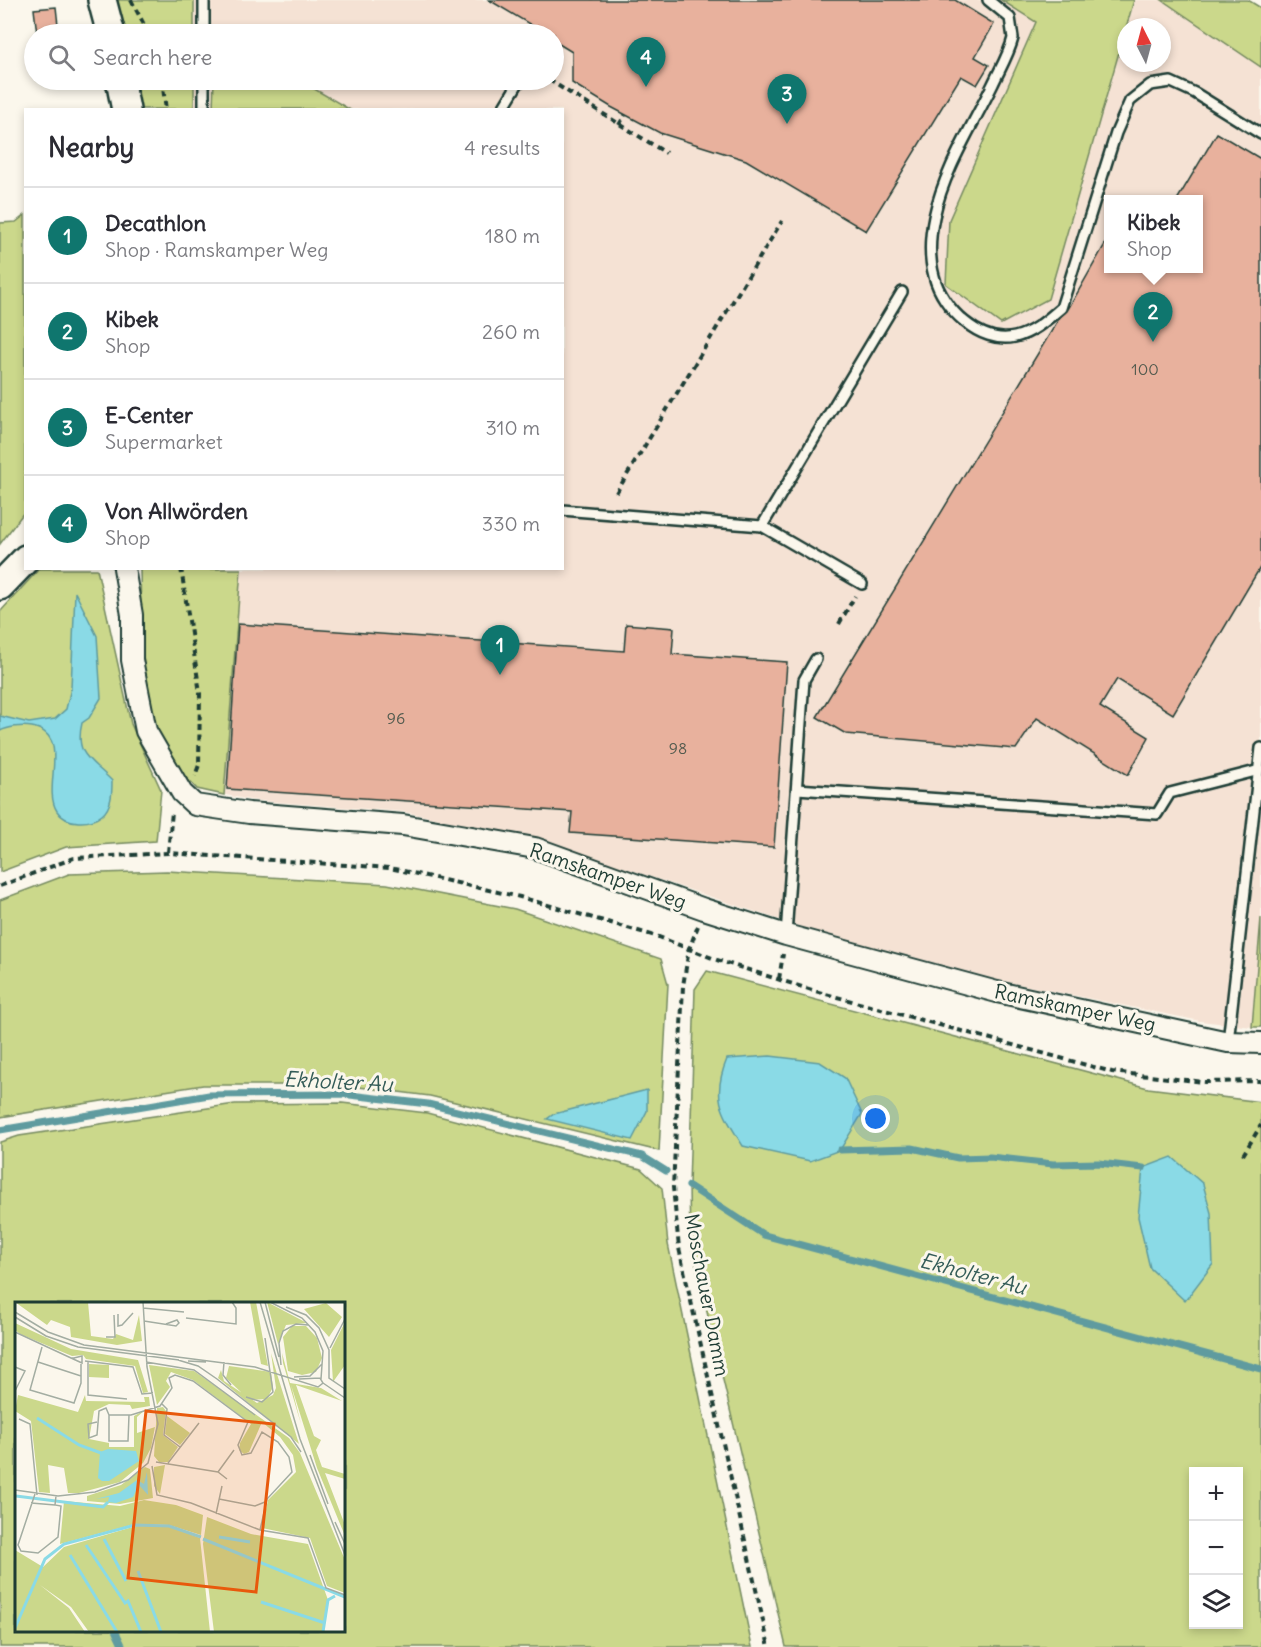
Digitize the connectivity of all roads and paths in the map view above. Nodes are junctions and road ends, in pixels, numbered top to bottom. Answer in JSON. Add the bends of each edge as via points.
{"nodes":[{"id":1,"x":102,"y":0,"type":"edge"},
{"id":2,"x":131,"y":0,"type":"edge"},
{"id":3,"x":204,"y":0,"type":"edge"},
{"id":4,"x":988,"y":0,"type":"edge"},
{"id":5,"x":108,"y":24,"type":"edge"},
{"id":6,"x":144,"y":24,"type":"edge"},
{"id":7,"x":204,"y":24,"type":"edge"},
{"id":8,"x":122,"y":90,"type":"edge"},
{"id":9,"x":163,"y":90,"type":"edge"},
{"id":10,"x":204,"y":90,"type":"edge"},
{"id":11,"x":514,"y":90,"type":"edge"},
{"id":12,"x":564,"y":90,"type":"edge"},
{"id":13,"x":126,"y":108,"type":"edge"},
{"id":14,"x":166,"y":108,"type":"edge"},
{"id":15,"x":204,"y":108,"type":"edge"},
{"id":16,"x":503,"y":108,"type":"edge"},
{"id":17,"x":625,"y":115,"type":"dead end"},
{"id":18,"x":619,"y":125,"type":"junction"},
{"id":19,"x":1261,"y":135,"type":"edge"},
{"id":20,"x":666,"y":153,"type":"dead end"},
{"id":21,"x":782,"y":221,"type":"dead end"},
{"id":22,"x":902,"y":292,"type":"dead end"},
{"id":23,"x":616,"y":493,"type":"dead end"},
{"id":24,"x":564,"y":510,"type":"edge"},
{"id":25,"x":762,"y":526,"type":"junction"},
{"id":26,"x":24,"y":561,"type":"edge"},
{"id":27,"x":124,"y":570,"type":"edge"},
{"id":28,"x":181,"y":570,"type":"edge"},
{"id":29,"x":862,"y":584,"type":"joint"},
{"id":30,"x":0,"y":586,"type":"edge"},
{"id":31,"x":839,"y":624,"type":"dead end"},
{"id":32,"x":816,"y":659,"type":"dead end"},
{"id":33,"x":1261,"y":748,"type":"edge"},
{"id":34,"x":1256,"y":771,"type":"junction"},
{"id":35,"x":798,"y":789,"type":"junction"},
{"id":36,"x":182,"y":793,"type":"junction"},
{"id":37,"x":168,"y":853,"type":"junction"},
{"id":38,"x":0,"y":886,"type":"edge"},
{"id":39,"x":704,"y":909,"type":"junction"},
{"id":40,"x":786,"y":935,"type":"junction"},
{"id":41,"x":689,"y":949,"type":"junction"},
{"id":42,"x":1228,"y":1042,"type":"junction"},
{"id":43,"x":1261,"y":1043,"type":"edge"},
{"id":44,"x":1261,"y":1081,"type":"edge"},
{"id":45,"x":1261,"y":1125,"type":"edge"},
{"id":46,"x":1243,"y":1155,"type":"dead end"},
{"id":47,"x":769,"y":1647,"type":"edge"}],
"edges":[{"from":1,"to":5,"type":"street"},
{"from":2,"to":6,"type":"path"},
{"from":3,"to":7,"type":"lane"},
{"from":4,"to":19,"type":"lane","via":[[1010,18],[1013,38],[947,175],[930,242],[934,277],[943,296],[963,321],[984,334],[1014,337],[1039,326],[1061,308],[1116,133],[1130,101],[1150,85],[1171,82]]},
{"from":8,"to":13,"type":"street"},
{"from":9,"to":14,"type":"path"},
{"from":10,"to":15,"type":"lane"},
{"from":11,"to":16,"type":"lane"},
{"from":12,"to":18,"type":"path"},
{"from":17,"to":18,"type":"path"},
{"from":18,"to":20,"type":"path"},
{"from":21,"to":23,"type":"path"},
{"from":22,"to":25,"type":"lane"},
{"from":24,"to":25,"type":"lane"},
{"from":25,"to":29,"type":"lane"},
{"from":26,"to":30,"type":"street"},
{"from":27,"to":36,"type":"street","via":[[132,615],[132,660],[146,731]]},
{"from":28,"to":36,"type":"path","via":[[200,693],[199,765]]},
{"from":29,"to":31,"type":"path"},
{"from":32,"to":35,"type":"lane","via":[[804,680]]},
{"from":33,"to":34,"type":"lane"},
{"from":34,"to":35,"type":"lane","via":[[1170,793],[1157,814]]},
{"from":34,"to":42,"type":"lane"},
{"from":35,"to":40,"type":"lane"},
{"from":36,"to":37,"type":"path","via":[[172,809]]},
{"from":36,"to":39,"type":"street","name":"Ramskamper Weg","via":[[195,805],[403,825],[535,848]]},
{"from":37,"to":38,"type":"path","via":[[74,858]]},
{"from":37,"to":41,"type":"path","via":[[390,868],[520,897],[659,936]]},
{"from":39,"to":40,"type":"street","name":"Ramskamper Weg"},
{"from":39,"to":41,"type":"path","name":"Moschauer Damm"},
{"from":40,"to":42,"type":"street","name":"Ramskamper Weg","via":[[997,992]]},
{"from":41,"to":44,"type":"path","via":[[815,991],[1112,1072],[1205,1082]]},
{"from":41,"to":47,"type":"path","name":"Moschauer Damm","via":[[682,986],[673,1187],[679,1248]]},
{"from":42,"to":43,"type":"street","name":"Ramskamper Weg"},
{"from":45,"to":46,"type":"path"}]}
